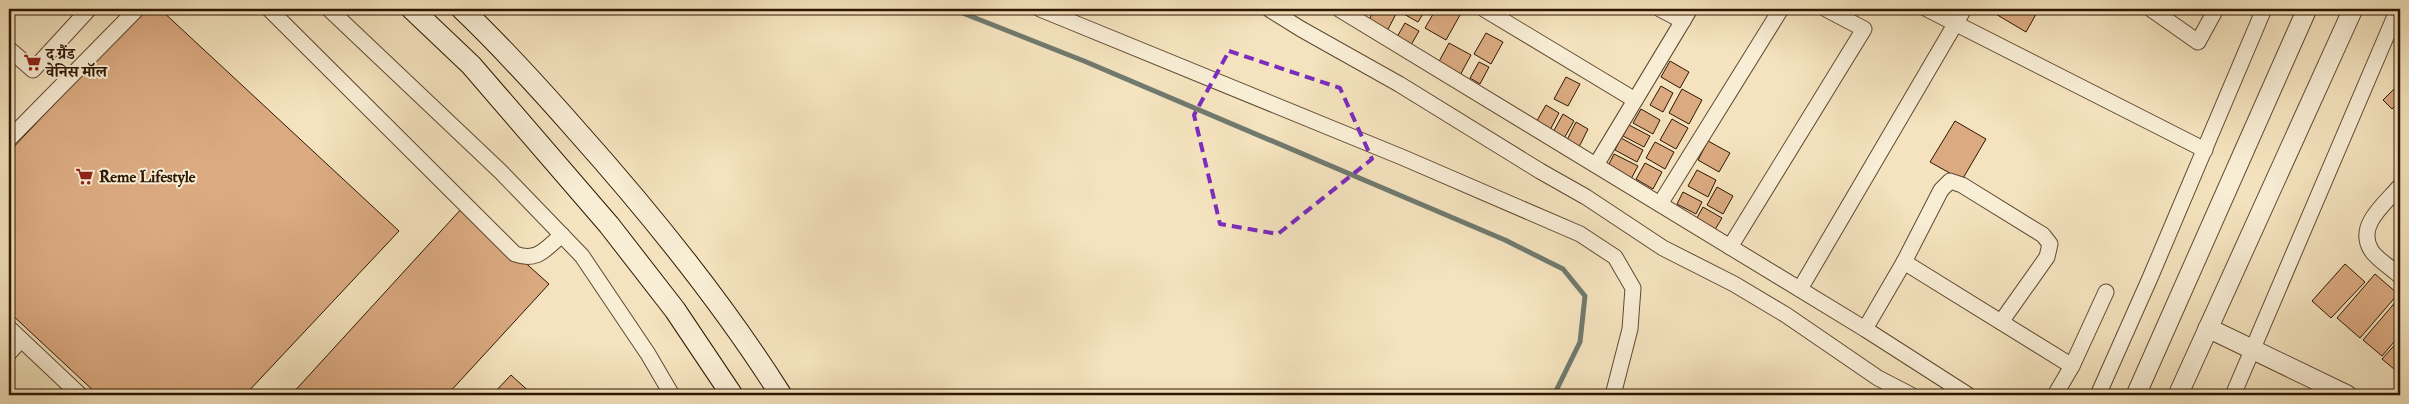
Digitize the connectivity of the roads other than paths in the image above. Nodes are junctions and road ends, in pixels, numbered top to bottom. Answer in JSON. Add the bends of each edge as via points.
{"nodes":[{"id":1,"x":89,"y":9,"type":"edge"},
{"id":2,"x":137,"y":9,"type":"edge"},
{"id":3,"x":269,"y":9,"type":"edge"},
{"id":4,"x":329,"y":9,"type":"edge"},
{"id":5,"x":412,"y":9,"type":"edge"},
{"id":6,"x":462,"y":9,"type":"edge"},
{"id":7,"x":1040,"y":9,"type":"edge"},
{"id":8,"x":1269,"y":9,"type":"edge"},
{"id":9,"x":1339,"y":9,"type":"edge"},
{"id":10,"x":1484,"y":9,"type":"edge"},
{"id":11,"x":1660,"y":9,"type":"edge"},
{"id":12,"x":1781,"y":9,"type":"edge"},
{"id":13,"x":1826,"y":9,"type":"edge"},
{"id":14,"x":1927,"y":9,"type":"edge"},
{"id":15,"x":1964,"y":9,"type":"edge"},
{"id":16,"x":2152,"y":9,"type":"edge"},
{"id":17,"x":2216,"y":9,"type":"edge"},
{"id":18,"x":2264,"y":9,"type":"edge"},
{"id":19,"x":2307,"y":9,"type":"edge"},
{"id":20,"x":2353,"y":9,"type":"edge"},
{"id":21,"x":2398,"y":9,"type":"edge"},
{"id":22,"x":1359,"y":14,"type":"edge"},
{"id":23,"x":1686,"y":15,"type":"edge"},
{"id":24,"x":1955,"y":23,"type":"junction"},
{"id":25,"x":9,"y":49,"type":"edge"},
{"id":26,"x":1635,"y":100,"type":"junction"},
{"id":27,"x":9,"y":139,"type":"edge"},
{"id":28,"x":2205,"y":150,"type":"junction"},
{"id":29,"x":1596,"y":165,"type":"junction"},
{"id":30,"x":2400,"y":186,"type":"edge"},
{"id":31,"x":1660,"y":204,"type":"junction"},
{"id":32,"x":562,"y":235,"type":"junction"},
{"id":33,"x":1730,"y":247,"type":"junction"},
{"id":34,"x":1904,"y":262,"type":"junction"},
{"id":35,"x":2400,"y":276,"type":"edge"},
{"id":36,"x":1800,"y":289,"type":"junction"},
{"id":37,"x":2106,"y":292,"type":"dead end"},
{"id":38,"x":2001,"y":322,"type":"junction"},
{"id":39,"x":9,"y":328,"type":"edge"},
{"id":40,"x":1865,"y":328,"type":"junction"},
{"id":41,"x":2208,"y":328,"type":"junction"},
{"id":42,"x":21,"y":340,"type":"junction"},
{"id":43,"x":2253,"y":352,"type":"junction"},
{"id":44,"x":9,"y":353,"type":"edge"},
{"id":45,"x":2072,"y":366,"type":"junction"},
{"id":46,"x":2190,"y":368,"type":"junction"},
{"id":47,"x":80,"y":395,"type":"edge"},
{"id":48,"x":672,"y":395,"type":"edge"},
{"id":49,"x":732,"y":395,"type":"edge"},
{"id":50,"x":781,"y":395,"type":"edge"},
{"id":51,"x":1613,"y":395,"type":"edge"},
{"id":52,"x":1911,"y":395,"type":"edge"},
{"id":53,"x":1968,"y":395,"type":"edge"},
{"id":54,"x":2055,"y":395,"type":"edge"},
{"id":55,"x":2098,"y":395,"type":"edge"},
{"id":56,"x":2136,"y":395,"type":"edge"},
{"id":57,"x":2178,"y":395,"type":"edge"},
{"id":58,"x":2191,"y":395,"type":"edge"},
{"id":59,"x":2233,"y":395,"type":"edge"},
{"id":60,"x":2347,"y":395,"type":"edge"}],
"edges":[{"from":1,"to":25,"type":"street","via":[[33,70]]},
{"from":2,"to":27,"type":"street"},
{"from":3,"to":32,"type":"street","via":[[515,254],[536,257]]},
{"from":4,"to":32,"type":"street","via":[[501,172]]},
{"from":5,"to":49,"type":"main road","via":[[471,65],[609,224],[675,310]]},
{"from":6,"to":50,"type":"main road","via":[[498,43],[642,203],[707,285]]},
{"from":7,"to":51,"type":"street","via":[[1439,173],[1580,234],[1615,257],[1633,288],[1630,328]]},
{"from":8,"to":52,"type":"street","via":[[1586,197],[1663,248],[1786,315],[1857,364]]},
{"from":9,"to":22,"type":"street"},
{"from":10,"to":26,"type":"street"},
{"from":11,"to":23,"type":"street"},
{"from":12,"to":31,"type":"street"},
{"from":13,"to":33,"type":"street","via":[[1864,29]]},
{"from":14,"to":24,"type":"street"},
{"from":15,"to":24,"type":"street"},
{"from":16,"to":17,"type":"street","via":[[2198,42]]},
{"from":18,"to":28,"type":"street"},
{"from":19,"to":56,"type":"street"},
{"from":20,"to":41,"type":"street"},
{"from":21,"to":43,"type":"street"},
{"from":22,"to":29,"type":"street"},
{"from":23,"to":26,"type":"street"},
{"from":24,"to":28,"type":"street"},
{"from":24,"to":36,"type":"street"},
{"from":26,"to":29,"type":"street"},
{"from":28,"to":55,"type":"street"},
{"from":29,"to":31,"type":"street"},
{"from":30,"to":35,"type":"street","via":[[2368,223],[2365,235],[2371,252]]},
{"from":31,"to":33,"type":"street"},
{"from":32,"to":48,"type":"street","via":[[582,256]]},
{"from":33,"to":36,"type":"street"},
{"from":34,"to":38,"type":"street"},
{"from":34,"to":38,"type":"street","via":[[1941,190],[1950,182],[1962,185],[2043,235],[2050,244],[2047,257]]},
{"from":34,"to":40,"type":"street"},
{"from":36,"to":40,"type":"street"},
{"from":37,"to":45,"type":"street"},
{"from":38,"to":45,"type":"street"},
{"from":39,"to":42,"type":"street"},
{"from":40,"to":53,"type":"street"},
{"from":41,"to":43,"type":"street"},
{"from":41,"to":46,"type":"street"},
{"from":42,"to":44,"type":"street"},
{"from":42,"to":47,"type":"street"},
{"from":43,"to":59,"type":"street"},
{"from":43,"to":60,"type":"street"},
{"from":45,"to":54,"type":"street"},
{"from":46,"to":57,"type":"street"},
{"from":46,"to":58,"type":"street"}]}
